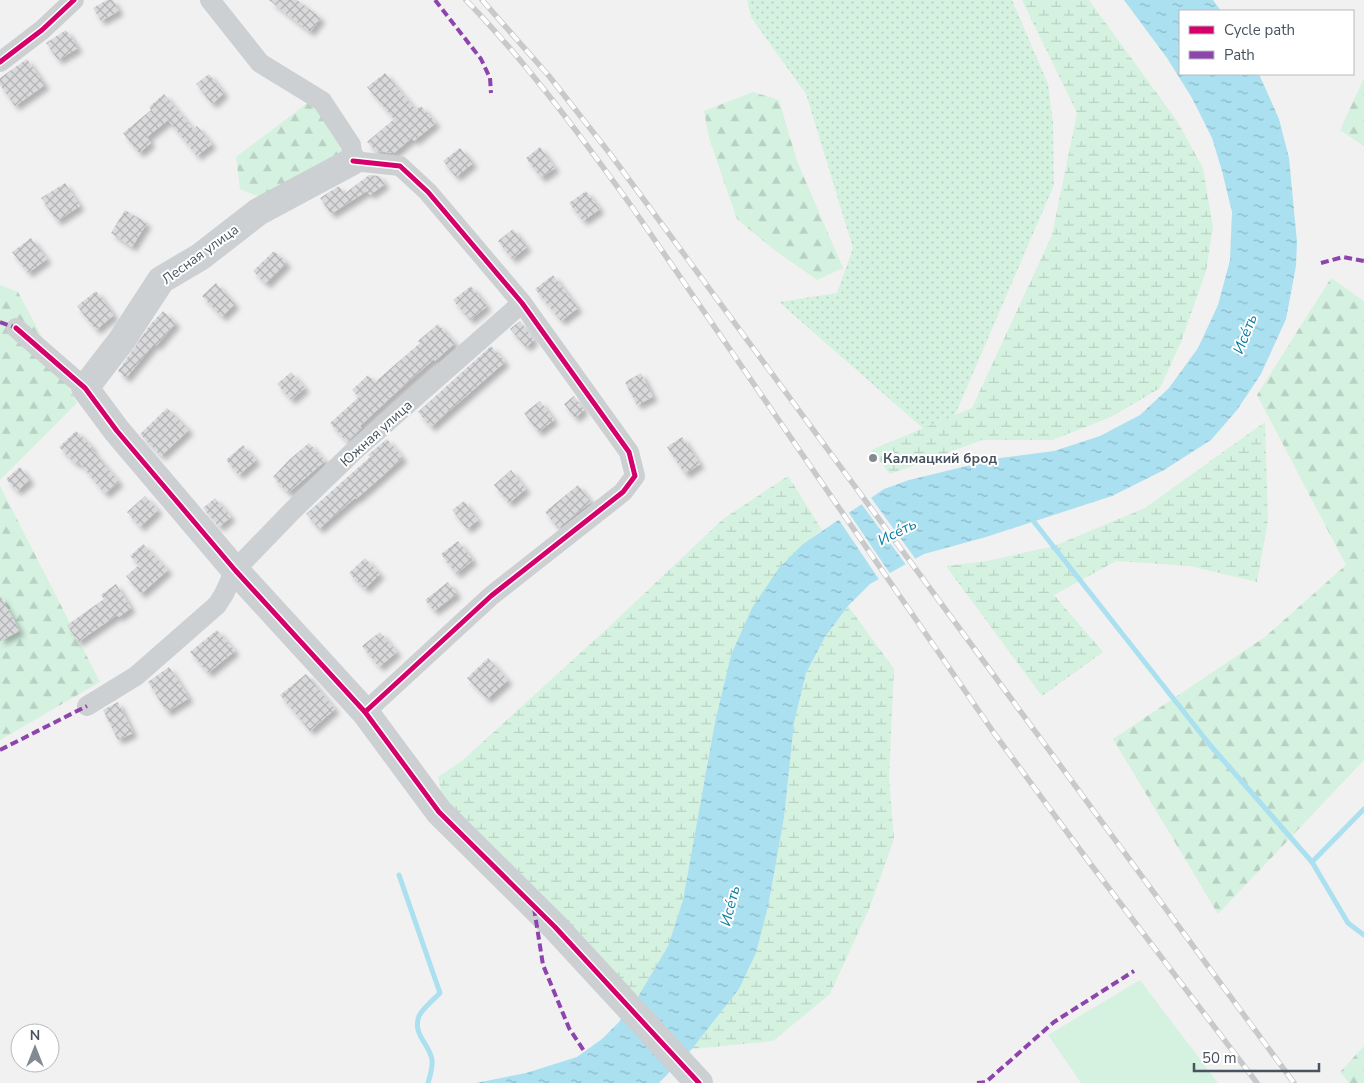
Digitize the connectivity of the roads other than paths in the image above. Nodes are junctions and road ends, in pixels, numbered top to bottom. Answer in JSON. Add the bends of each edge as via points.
{"nodes":[{"id":1,"x":74,"y":0,"type":"edge"},
{"id":2,"x":210,"y":0,"type":"edge"},
{"id":3,"x":0,"y":62,"type":"edge"},
{"id":4,"x":353,"y":161,"type":"junction"},
{"id":5,"x":522,"y":303,"type":"junction"},
{"id":6,"x":16,"y":328,"type":"dead end"},
{"id":7,"x":85,"y":388,"type":"junction"},
{"id":8,"x":235,"y":570,"type":"junction"},
{"id":9,"x":86,"y":706,"type":"dead end"},
{"id":10,"x":365,"y":712,"type":"junction"},
{"id":11,"x":699,"y":1083,"type":"edge"}],
"edges":[{"from":1,"to":3,"type":"street"},
{"from":2,"to":4,"type":"street","via":[[260,63],[322,100],[351,145]]},
{"from":4,"to":5,"type":"street","via":[[400,166],[428,192]]},
{"from":4,"to":7,"type":"street","name":"Лесная улица","via":[[258,212],[200,257],[161,280],[122,340]]},
{"from":5,"to":8,"type":"street","name":"Южная улица","via":[[354,452]]},
{"from":5,"to":10,"type":"street","via":[[629,452],[635,476],[623,492],[491,596]]},
{"from":6,"to":7,"type":"street"},
{"from":7,"to":8,"type":"street","via":[[117,431]]},
{"from":8,"to":9,"type":"street","name":"Южная улица","via":[[217,605],[136,676]]},
{"from":8,"to":10,"type":"street"},
{"from":10,"to":11,"type":"street","via":[[439,812],[555,927]]}]}
